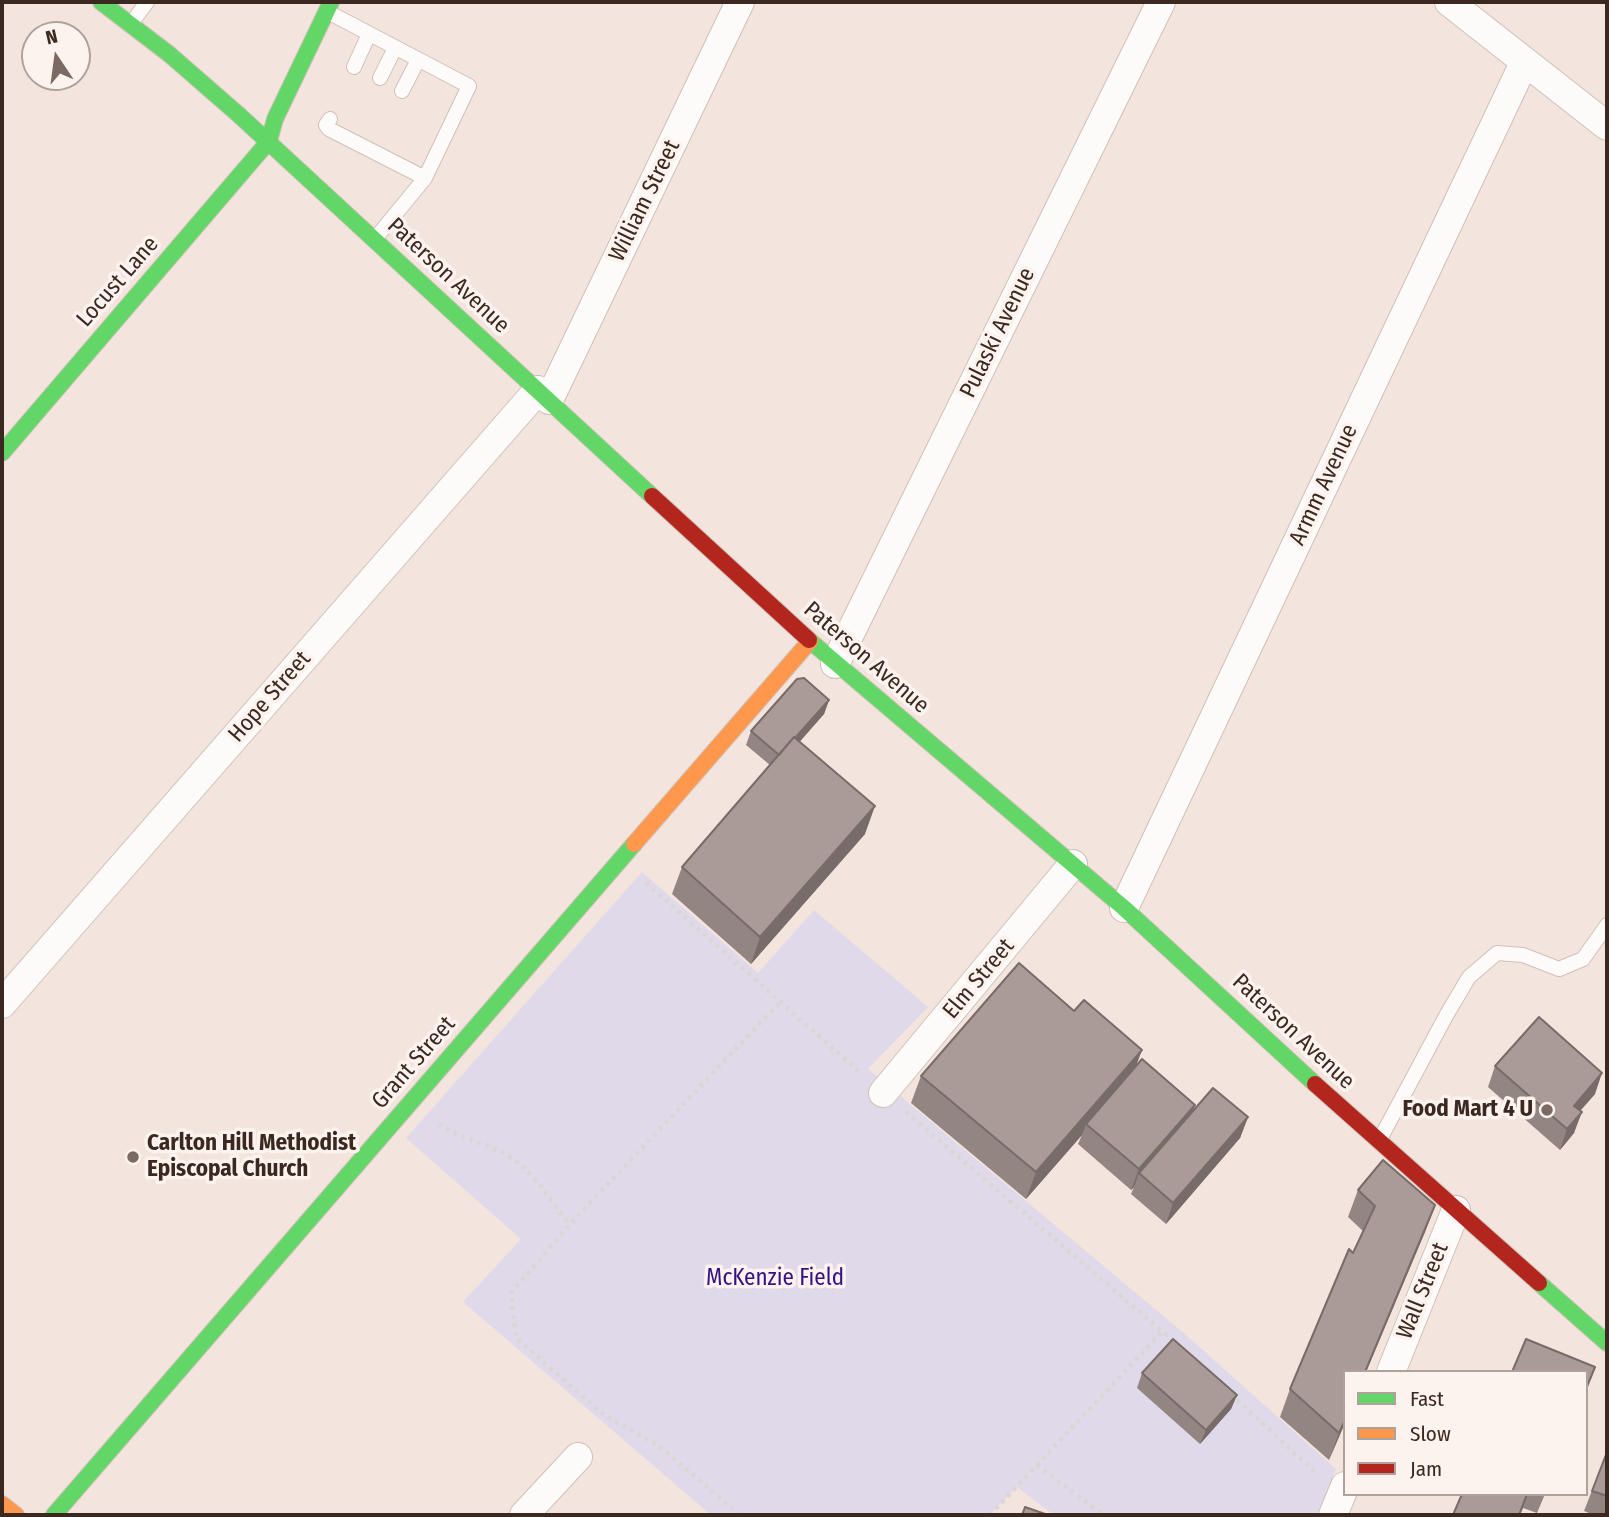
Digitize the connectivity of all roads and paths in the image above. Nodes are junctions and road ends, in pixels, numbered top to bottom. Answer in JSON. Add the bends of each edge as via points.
{"nodes":[{"id":1,"x":101,"y":2,"type":"edge"},
{"id":2,"x":147,"y":2,"type":"edge"},
{"id":3,"x":740,"y":2,"type":"edge"},
{"id":4,"x":1161,"y":2,"type":"edge"},
{"id":5,"x":1449,"y":2,"type":"edge"},
{"id":6,"x":329,"y":7,"type":"edge"},
{"id":7,"x":129,"y":26,"type":"junction"},
{"id":8,"x":369,"y":34,"type":"junction"},
{"id":9,"x":394,"y":48,"type":"junction"},
{"id":10,"x":418,"y":60,"type":"junction"},
{"id":11,"x":1524,"y":62,"type":"junction"},
{"id":12,"x":355,"y":67,"type":"dead end"},
{"id":13,"x":380,"y":78,"type":"dead end"},
{"id":14,"x":402,"y":90,"type":"dead end"},
{"id":15,"x":330,"y":119,"type":"dead end"},
{"id":16,"x":1607,"y":126,"type":"edge"},
{"id":17,"x":269,"y":141,"type":"junction"},
{"id":18,"x":425,"y":178,"type":"junction"},
{"id":19,"x":375,"y":240,"type":"junction"},
{"id":20,"x":544,"y":395,"type":"junction"},
{"id":21,"x":7,"y":437,"type":"edge"},
{"id":22,"x":810,"y":641,"type":"junction"},
{"id":23,"x":835,"y":664,"type":"junction"},
{"id":24,"x":620,"y":861,"type":"junction"},
{"id":25,"x":1073,"y":864,"type":"junction"},
{"id":26,"x":1124,"y":908,"type":"junction"},
{"id":27,"x":1607,"y":925,"type":"edge"},
{"id":28,"x":780,"y":1002,"type":"junction"},
{"id":29,"x":2,"y":1004,"type":"edge"},
{"id":30,"x":883,"y":1093,"type":"junction"},
{"id":31,"x":411,"y":1102,"type":"junction"},
{"id":32,"x":1379,"y":1142,"type":"junction"},
{"id":33,"x":1456,"y":1210,"type":"junction"},
{"id":34,"x":570,"y":1224,"type":"junction"},
{"id":35,"x":1163,"y":1331,"type":"junction"},
{"id":36,"x":1607,"y":1343,"type":"edge"},
{"id":37,"x":1183,"y":1350,"type":"edge"},
{"id":38,"x":1392,"y":1370,"type":"edge"},
{"id":39,"x":1222,"y":1386,"type":"edge"},
{"id":40,"x":578,"y":1457,"type":"dead end"},
{"id":41,"x":1037,"y":1465,"type":"junction"},
{"id":42,"x":1339,"y":1499,"type":"edge"},
{"id":43,"x":2,"y":1504,"type":"edge"},
{"id":44,"x":16,"y":1515,"type":"edge"},
{"id":45,"x":54,"y":1515,"type":"edge"},
{"id":46,"x":524,"y":1515,"type":"edge"},
{"id":47,"x":740,"y":1515,"type":"edge"},
{"id":48,"x":990,"y":1515,"type":"edge"},
{"id":49,"x":1103,"y":1515,"type":"edge"}],
"edges":[{"from":1,"to":7,"type":"main road","name":"Paterson Avenue"},
{"from":2,"to":7,"type":"lane"},
{"from":3,"to":20,"type":"street","name":"William Street"},
{"from":4,"to":23,"type":"street","name":"Pulaski Avenue"},
{"from":5,"to":11,"type":"street"},
{"from":6,"to":8,"type":"lane"},
{"from":6,"to":17,"type":"main road","via":[[275,119]]},
{"from":7,"to":17,"type":"main road","name":"Paterson Avenue","via":[[169,54]]},
{"from":8,"to":9,"type":"lane"},
{"from":8,"to":12,"type":"lane"},
{"from":9,"to":10,"type":"lane"},
{"from":9,"to":13,"type":"lane"},
{"from":10,"to":14,"type":"lane"},
{"from":10,"to":18,"type":"lane","via":[[469,86]]},
{"from":11,"to":16,"type":"street"},
{"from":11,"to":26,"type":"street","name":"Armm Avenue"},
{"from":15,"to":18,"type":"lane","via":[[329,129],[377,147]]},
{"from":17,"to":19,"type":"main road","name":"Paterson Avenue"},
{"from":17,"to":21,"type":"main road","name":"Locust Lane"},
{"from":18,"to":19,"type":"lane"},
{"from":19,"to":20,"type":"main road","name":"Paterson Avenue"},
{"from":20,"to":22,"type":"main road","name":"Paterson Avenue"},
{"from":20,"to":29,"type":"street","name":"Hope Street"},
{"from":22,"to":23,"type":"main road","name":"Paterson Avenue"},
{"from":22,"to":24,"type":"main road","name":"Grant Street"},
{"from":23,"to":25,"type":"main road","name":"Paterson Avenue"},
{"from":24,"to":28,"type":"path"},
{"from":24,"to":31,"type":"main road","name":"Grant Street"},
{"from":25,"to":26,"type":"main road","name":"Paterson Avenue"},
{"from":25,"to":30,"type":"street","name":"Elm Street"},
{"from":26,"to":32,"type":"main road","name":"Paterson Avenue"},
{"from":27,"to":32,"type":"lane","via":[[1583,959],[1559,969],[1523,955],[1497,953],[1469,977]]},
{"from":28,"to":30,"type":"path"},
{"from":28,"to":34,"type":"path"},
{"from":30,"to":35,"type":"path"},
{"from":31,"to":34,"type":"path","via":[[453,1134],[505,1153],[519,1163]]},
{"from":31,"to":45,"type":"main road","name":"Grant Street"},
{"from":32,"to":33,"type":"main road","name":"Paterson Avenue"},
{"from":33,"to":36,"type":"main road","name":"Paterson Avenue"},
{"from":33,"to":38,"type":"street","name":"Wall Street"},
{"from":34,"to":47,"type":"path","via":[[511,1293],[516,1338],[604,1415],[659,1447]]},
{"from":35,"to":37,"type":"path"},
{"from":35,"to":41,"type":"path"},
{"from":39,"to":42,"type":"path"},
{"from":40,"to":46,"type":"street"},
{"from":41,"to":48,"type":"path"},
{"from":41,"to":49,"type":"path"},
{"from":43,"to":44,"type":"main road"}]}
